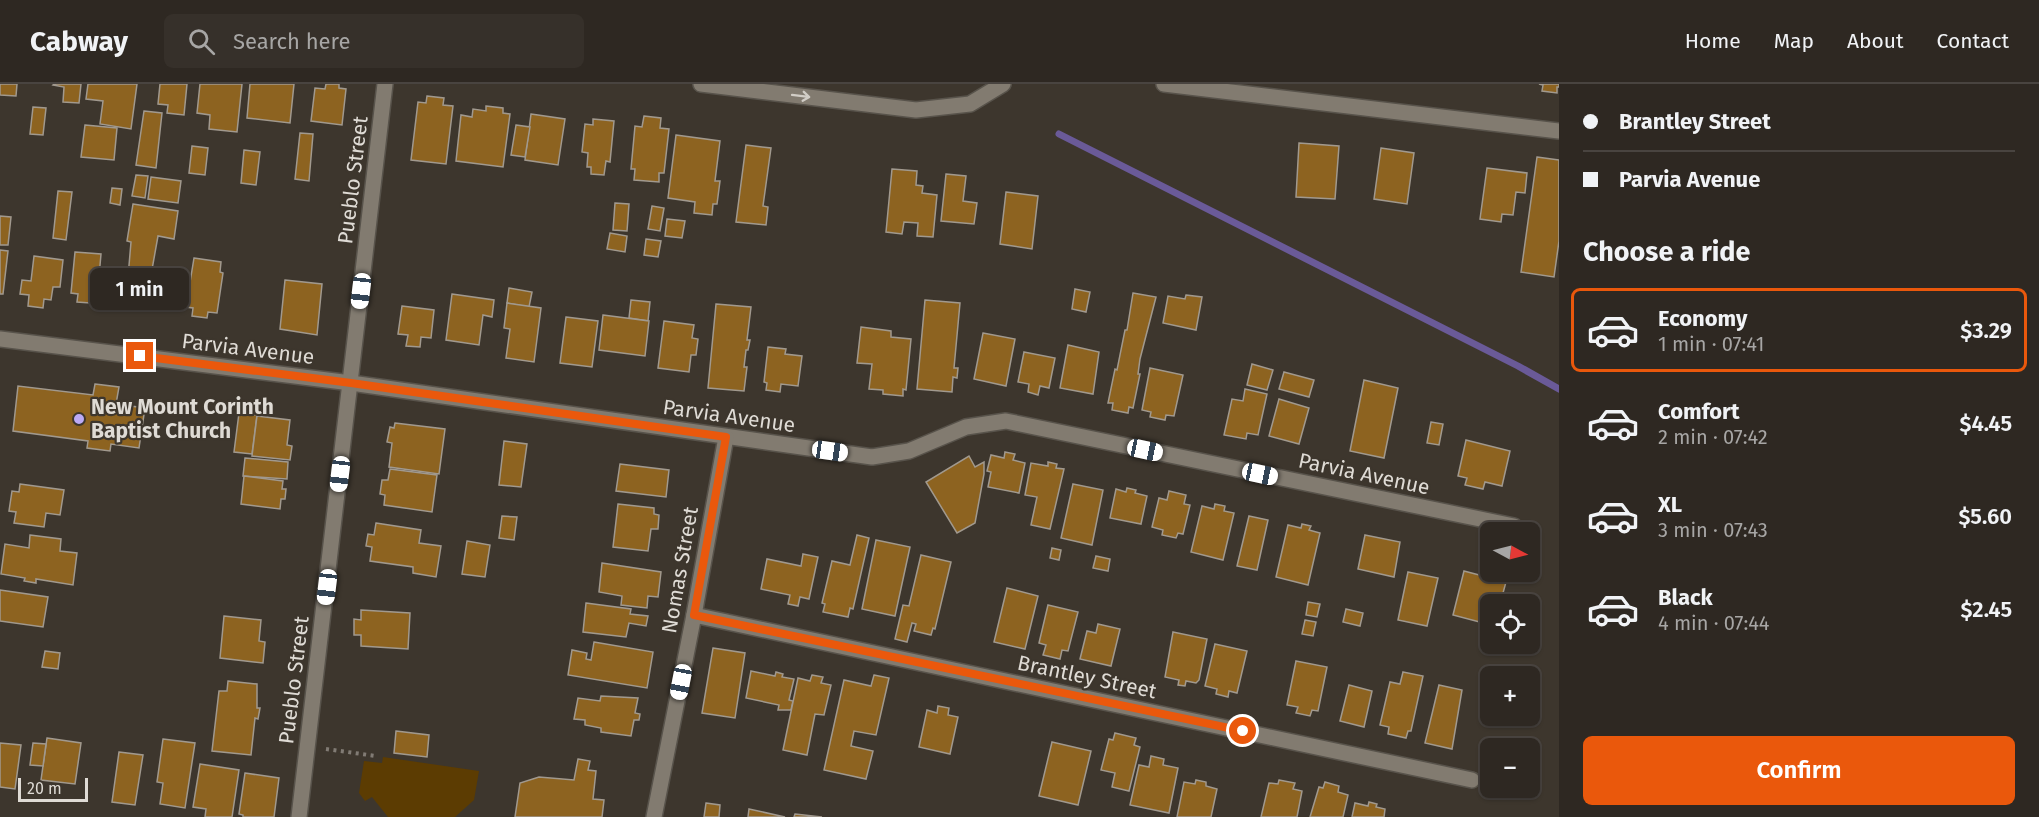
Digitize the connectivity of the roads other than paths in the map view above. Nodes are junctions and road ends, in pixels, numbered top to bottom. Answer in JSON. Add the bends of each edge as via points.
{"nodes":[{"id":1,"x":385,"y":84,"type":"edge"},
{"id":2,"x":701,"y":84,"type":"edge"},
{"id":3,"x":1003,"y":84,"type":"edge"},
{"id":4,"x":1164,"y":84,"type":"edge"},
{"id":5,"x":1559,"y":130,"type":"edge"},
{"id":6,"x":0,"y":339,"type":"edge"},
{"id":7,"x":351,"y":383,"type":"junction"},
{"id":8,"x":726,"y":437,"type":"junction"},
{"id":9,"x":1495,"y":522,"type":"edge"},
{"id":10,"x":694,"y":615,"type":"junction"},
{"id":11,"x":1472,"y":780,"type":"dead end"},
{"id":12,"x":299,"y":817,"type":"edge"},
{"id":13,"x":654,"y":817,"type":"edge"}],
"edges":[{"from":1,"to":7,"type":"street","name":"Pueblo Street"},
{"from":2,"to":3,"type":"street","one_way":true,"via":[[916,110],[970,104]]},
{"from":4,"to":5,"type":"street"},
{"from":6,"to":7,"type":"street","name":"Parvia Avenue"},
{"from":7,"to":8,"type":"street","name":"Parvia Avenue"},
{"from":7,"to":12,"type":"street","name":"Pueblo Street"},
{"from":8,"to":9,"type":"street","name":"Parvia Avenue","via":[[872,457],[909,451],[966,427],[1006,421]]},
{"from":8,"to":10,"type":"street","name":"Nomas Street"},
{"from":10,"to":11,"type":"street","name":"Brantley Street"},
{"from":10,"to":13,"type":"street","name":"Nomas Street"}]}
